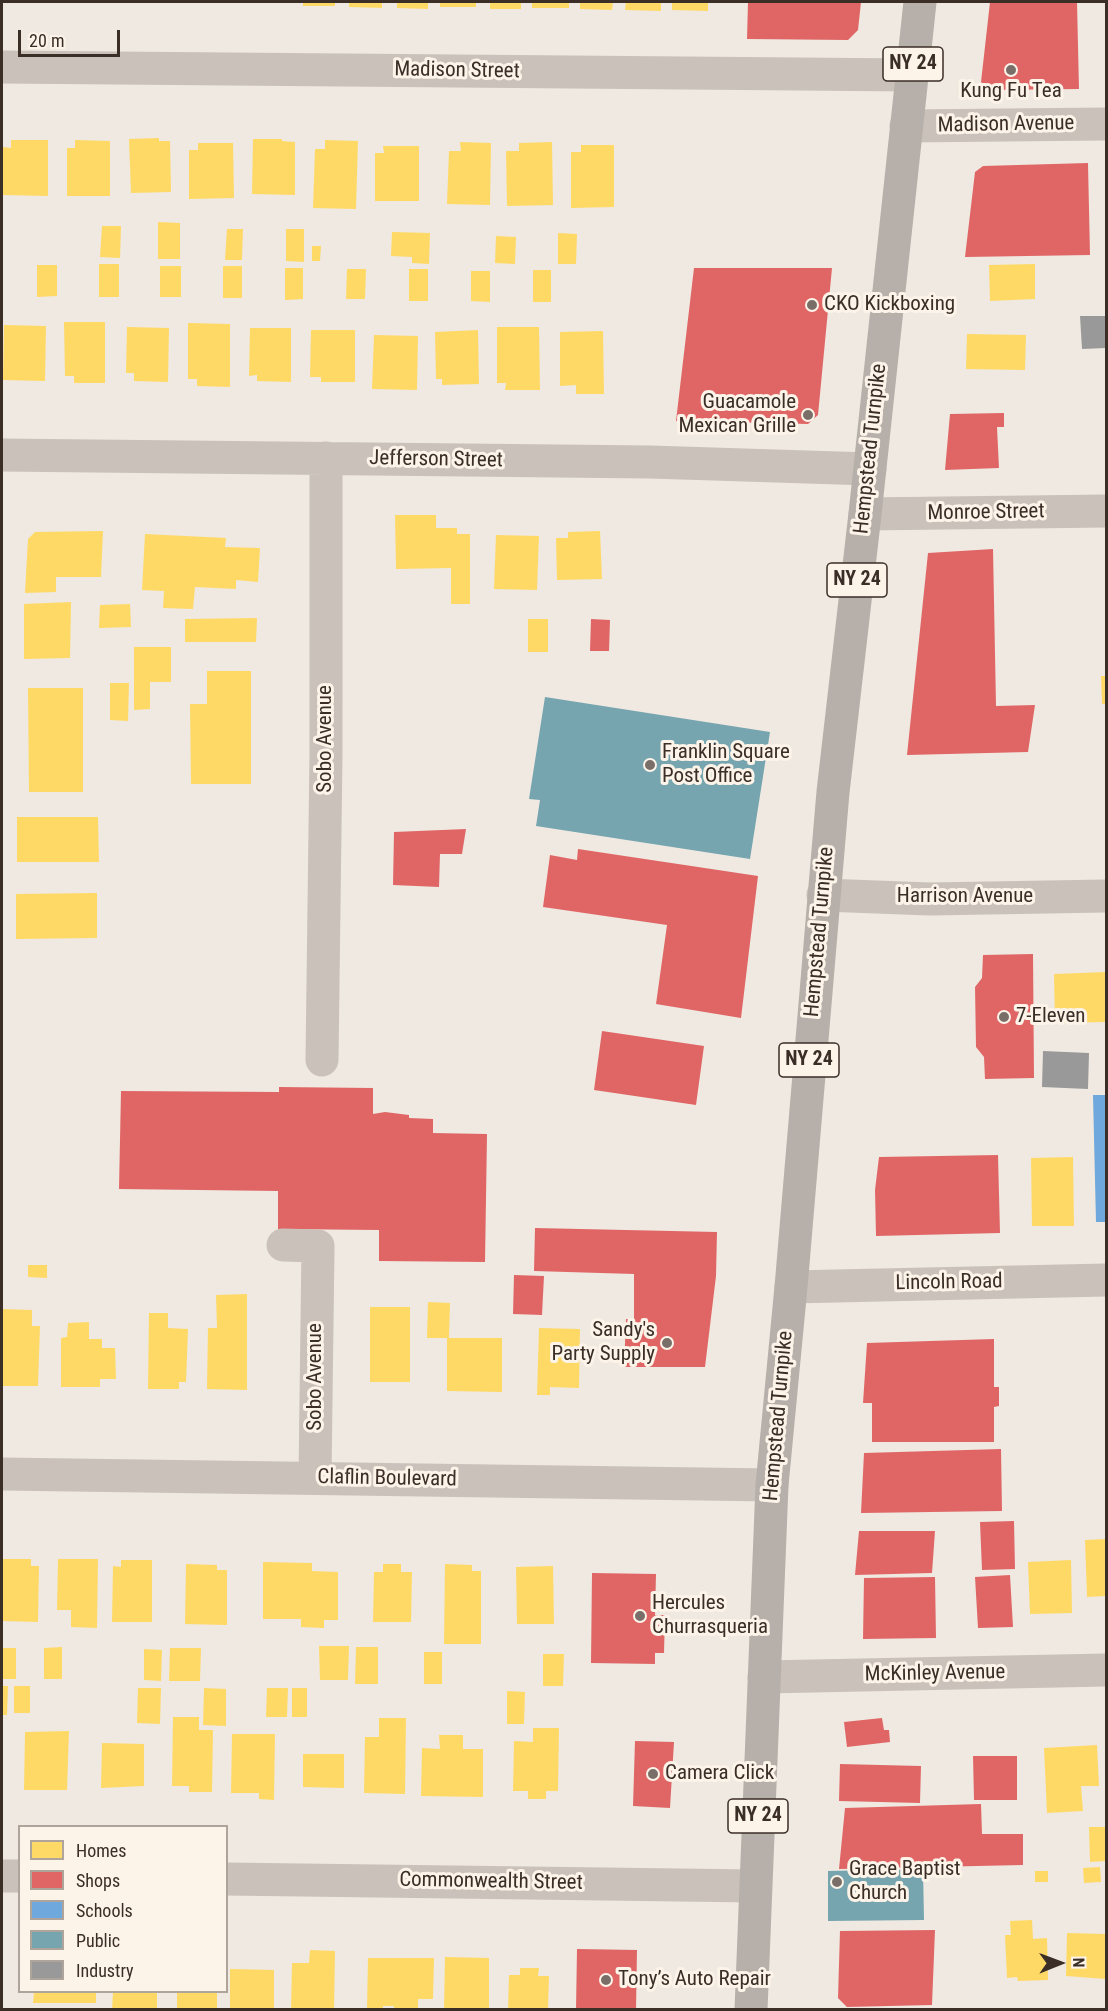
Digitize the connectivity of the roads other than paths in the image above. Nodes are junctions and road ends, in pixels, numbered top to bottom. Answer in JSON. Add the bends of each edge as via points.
{"nodes":[{"id":1,"x":920,"y":2,"type":"edge"},
{"id":2,"x":2,"y":67,"type":"edge"},
{"id":3,"x":912,"y":75,"type":"junction"},
{"id":4,"x":1107,"y":124,"type":"edge"},
{"id":5,"x":906,"y":126,"type":"junction"},
{"id":6,"x":2,"y":454,"type":"edge"},
{"id":7,"x":326,"y":458,"type":"junction"},
{"id":8,"x":870,"y":469,"type":"junction"},
{"id":9,"x":1107,"y":511,"type":"edge"},
{"id":10,"x":865,"y":514,"type":"junction"},
{"id":11,"x":823,"y":895,"type":"junction"},
{"id":12,"x":1107,"y":896,"type":"edge"},
{"id":13,"x":322,"y":1060,"type":"dead end"},
{"id":14,"x":283,"y":1245,"type":"dead end"},
{"id":15,"x":1107,"y":1280,"type":"edge"},
{"id":16,"x":791,"y":1287,"type":"junction"},
{"id":17,"x":2,"y":1474,"type":"edge"},
{"id":18,"x":315,"y":1478,"type":"junction"},
{"id":19,"x":772,"y":1485,"type":"junction"},
{"id":20,"x":1107,"y":1670,"type":"edge"},
{"id":21,"x":764,"y":1677,"type":"junction"},
{"id":22,"x":2,"y":1876,"type":"edge"},
{"id":23,"x":18,"y":1876,"type":"edge"},
{"id":24,"x":228,"y":1879,"type":"edge"},
{"id":25,"x":755,"y":1886,"type":"junction"},
{"id":26,"x":751,"y":2010,"type":"edge"}],
"edges":[{"from":1,"to":3,"type":"main road","name":"Hempstead Turnpike","number":"NY 24"},
{"from":2,"to":3,"type":"street","name":"Madison Street"},
{"from":3,"to":5,"type":"main road","name":"Hempstead Turnpike","number":"NY 24"},
{"from":4,"to":5,"type":"street","name":"Madison Avenue"},
{"from":5,"to":8,"type":"main road","name":"Hempstead Turnpike","number":"NY 24"},
{"from":6,"to":7,"type":"street","name":"Jefferson Street"},
{"from":7,"to":8,"type":"street","name":"Jefferson Street"},
{"from":7,"to":13,"type":"street","name":"Sobo Avenue"},
{"from":8,"to":10,"type":"main road","name":"Hempstead Turnpike","number":"NY 24"},
{"from":9,"to":10,"type":"street","name":"Monroe Street"},
{"from":10,"to":11,"type":"main road","name":"Hempstead Turnpike","number":"NY 24"},
{"from":11,"to":12,"type":"street","name":"Harrison Avenue","via":[[930,899]]},
{"from":11,"to":16,"type":"main road","name":"Hempstead Turnpike","number":"NY 24"},
{"from":14,"to":18,"type":"street","name":"Sobo Avenue","via":[[318,1246]]},
{"from":15,"to":16,"type":"street","name":"Lincoln Road"},
{"from":16,"to":19,"type":"main road","name":"Hempstead Turnpike","number":"NY 24"},
{"from":17,"to":18,"type":"street","name":"Claflin Boulevard"},
{"from":18,"to":19,"type":"street","name":"Claflin Boulevard"},
{"from":19,"to":21,"type":"main road","name":"Hempstead Turnpike","number":"NY 24"},
{"from":20,"to":21,"type":"street","name":"McKinley Avenue"},
{"from":21,"to":25,"type":"main road","name":"Hempstead Turnpike","number":"NY 24"},
{"from":22,"to":23,"type":"street"},
{"from":24,"to":25,"type":"street","name":"Commonwealth Street"},
{"from":25,"to":26,"type":"main road","name":"Hempstead Turnpike","number":"NY 24"}]}
